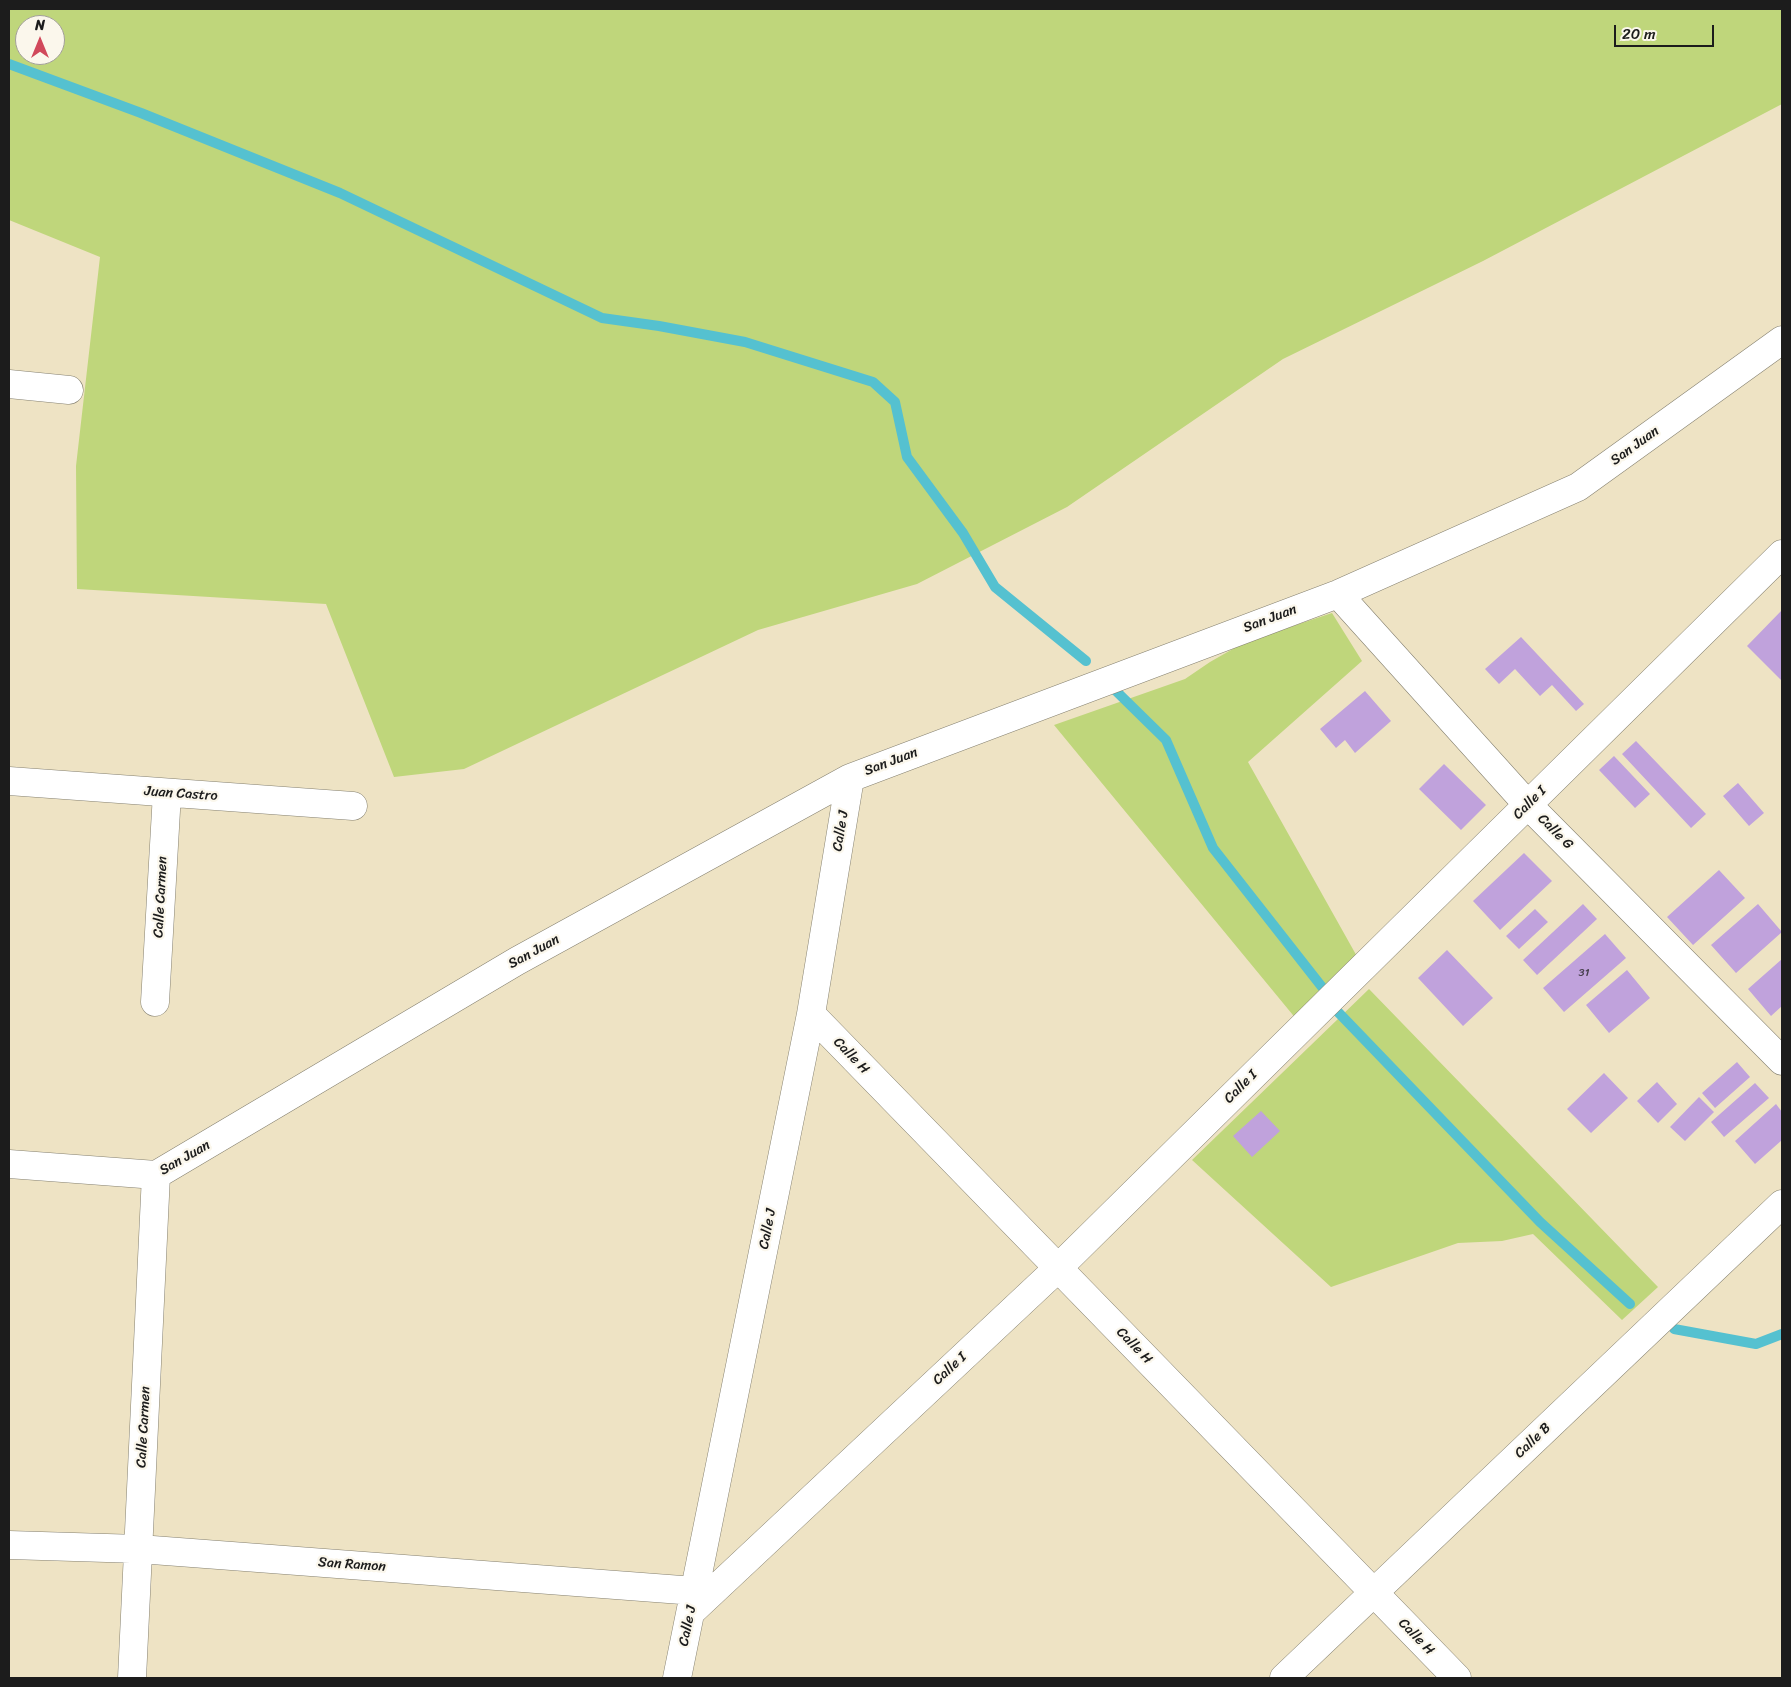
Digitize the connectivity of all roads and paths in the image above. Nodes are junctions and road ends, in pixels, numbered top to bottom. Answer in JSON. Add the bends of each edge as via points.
{"nodes":[{"id":1,"x":1782,"y":340,"type":"edge"},
{"id":2,"x":9,"y":384,"type":"edge"},
{"id":3,"x":69,"y":390,"type":"dead end"},
{"id":4,"x":1782,"y":554,"type":"edge"},
{"id":5,"x":1338,"y":594,"type":"junction"},
{"id":6,"x":850,"y":778,"type":"junction"},
{"id":7,"x":9,"y":781,"type":"edge"},
{"id":8,"x":167,"y":793,"type":"junction"},
{"id":9,"x":1528,"y":805,"type":"junction"},
{"id":10,"x":353,"y":806,"type":"dead end"},
{"id":11,"x":155,"y":1002,"type":"dead end"},
{"id":12,"x":811,"y":1014,"type":"junction"},
{"id":13,"x":1782,"y":1060,"type":"edge"},
{"id":14,"x":9,"y":1164,"type":"edge"},
{"id":15,"x":156,"y":1175,"type":"junction"},
{"id":16,"x":1782,"y":1204,"type":"edge"},
{"id":17,"x":1058,"y":1268,"type":"junction"},
{"id":18,"x":9,"y":1545,"type":"edge"},
{"id":19,"x":138,"y":1549,"type":"junction"},
{"id":20,"x":1374,"y":1593,"type":"junction"},
{"id":21,"x":693,"y":1601,"type":"junction"},
{"id":22,"x":132,"y":1678,"type":"edge"},
{"id":23,"x":677,"y":1678,"type":"edge"},
{"id":24,"x":1284,"y":1678,"type":"edge"},
{"id":25,"x":1457,"y":1678,"type":"edge"}],
"edges":[{"from":1,"to":5,"type":"street","name":"San Juan","via":[[1578,487]]},
{"from":2,"to":3,"type":"street"},
{"from":4,"to":9,"type":"street","name":"Calle I"},
{"from":5,"to":6,"type":"street","name":"San Juan"},
{"from":5,"to":9,"type":"street","name":"Calle G"},
{"from":6,"to":12,"type":"street","name":"Calle J"},
{"from":6,"to":15,"type":"street","name":"San Juan","via":[[517,961]]},
{"from":7,"to":8,"type":"street","name":"Juan Castro"},
{"from":8,"to":10,"type":"street","name":"Juan Castro"},
{"from":8,"to":11,"type":"street","name":"Calle Carmen"},
{"from":9,"to":13,"type":"street","name":"Calle G"},
{"from":9,"to":17,"type":"street","name":"Calle I"},
{"from":12,"to":17,"type":"street","name":"Calle H"},
{"from":12,"to":21,"type":"street","name":"Calle J"},
{"from":14,"to":15,"type":"street","name":"San Juan"},
{"from":15,"to":19,"type":"street","name":"Calle Carmen"},
{"from":16,"to":20,"type":"street","name":"Calle B"},
{"from":17,"to":20,"type":"street","name":"Calle H"},
{"from":17,"to":21,"type":"street","name":"Calle I"},
{"from":18,"to":19,"type":"street","name":"San Ramon"},
{"from":19,"to":21,"type":"street","name":"San Ramon"},
{"from":19,"to":22,"type":"street","name":"Calle Carmen"},
{"from":20,"to":24,"type":"street","name":"Calle B"},
{"from":20,"to":25,"type":"street","name":"Calle H"},
{"from":21,"to":23,"type":"street","name":"Calle J"}]}
